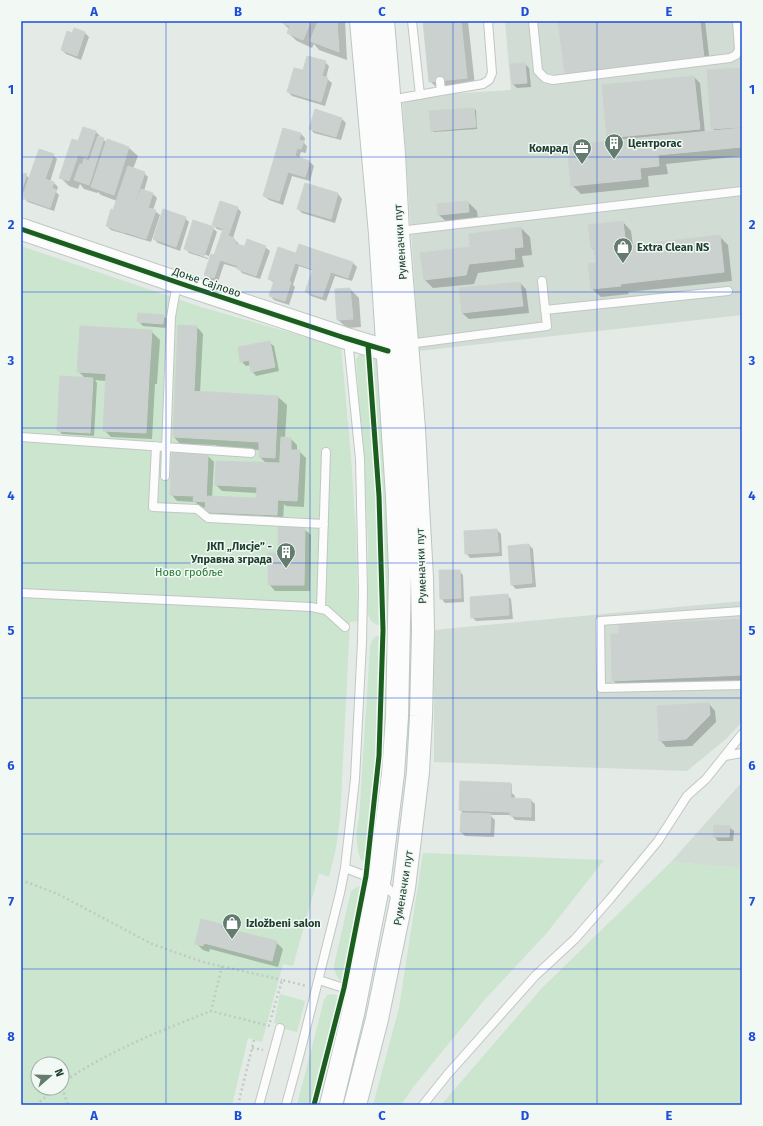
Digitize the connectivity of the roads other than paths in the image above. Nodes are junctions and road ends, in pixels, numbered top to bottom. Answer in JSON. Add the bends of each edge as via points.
{"nodes":[{"id":1,"x":361,"y":21,"type":"edge"},
{"id":2,"x":383,"y":21,"type":"edge"},
{"id":3,"x":412,"y":21,"type":"edge"},
{"id":4,"x":488,"y":21,"type":"edge"},
{"id":5,"x":533,"y":21,"type":"edge"},
{"id":6,"x":737,"y":21,"type":"edge"},
{"id":7,"x":440,"y":81,"type":"dead end"},
{"id":8,"x":441,"y":91,"type":"junction"},
{"id":9,"x":420,"y":95,"type":"junction"},
{"id":10,"x":389,"y":100,"type":"junction"},
{"id":11,"x":742,"y":191,"type":"edge"},
{"id":12,"x":21,"y":229,"type":"edge"},
{"id":13,"x":398,"y":232,"type":"junction"},
{"id":14,"x":542,"y":281,"type":"dead end"},
{"id":15,"x":177,"y":283,"type":"junction"},
{"id":16,"x":728,"y":290,"type":"dead end"},
{"id":17,"x":545,"y":310,"type":"junction"},
{"id":18,"x":348,"y":339,"type":"junction"},
{"id":19,"x":398,"y":347,"type":"junction"},
{"id":20,"x":21,"y":437,"type":"edge"},
{"id":21,"x":156,"y":446,"type":"junction"},
{"id":22,"x":166,"y":447,"type":"junction"},
{"id":23,"x":326,"y":452,"type":"dead end"},
{"id":24,"x":252,"y":453,"type":"dead end"},
{"id":25,"x":165,"y":476,"type":"dead end"},
{"id":26,"x":324,"y":524,"type":"junction"},
{"id":27,"x":21,"y":593,"type":"edge"},
{"id":28,"x":321,"y":609,"type":"junction"},
{"id":29,"x":742,"y":611,"type":"edge"},
{"id":30,"x":345,"y":627,"type":"dead end"},
{"id":31,"x":742,"y":684,"type":"edge"},
{"id":32,"x":742,"y":734,"type":"edge"},
{"id":33,"x":742,"y":753,"type":"edge"},
{"id":34,"x":725,"y":756,"type":"junction"},
{"id":35,"x":345,"y":868,"type":"junction"},
{"id":36,"x":380,"y":881,"type":"junction"},
{"id":37,"x":402,"y":902,"type":"junction"},
{"id":38,"x":319,"y":980,"type":"junction"},
{"id":39,"x":357,"y":992,"type":"junction"},
{"id":40,"x":280,"y":1028,"type":"dead end"},
{"id":41,"x":259,"y":1105,"type":"edge"},
{"id":42,"x":286,"y":1105,"type":"edge"},
{"id":43,"x":331,"y":1105,"type":"edge"},
{"id":44,"x":355,"y":1105,"type":"edge"},
{"id":45,"x":423,"y":1105,"type":"edge"}],
"edges":[{"from":1,"to":19,"type":"main road","name":"Руменачки пут","via":[[380,234]]},
{"from":2,"to":10,"type":"main road","name":"Руменачки пут"},
{"from":3,"to":9,"type":"lane"},
{"from":4,"to":8,"type":"lane","via":[[492,73],[489,80],[483,84]]},
{"from":5,"to":6,"type":"lane","via":[[538,71],[545,78],[553,80],[730,58],[736,56],[739,50]]},
{"from":7,"to":8,"type":"lane"},
{"from":8,"to":9,"type":"lane"},
{"from":9,"to":10,"type":"lane"},
{"from":10,"to":13,"type":"main road","name":"Руменачки пут"},
{"from":11,"to":13,"type":"lane"},
{"from":12,"to":15,"type":"street","name":"Доње Сајлово"},
{"from":13,"to":19,"type":"main road","name":"Руменачки пут"},
{"from":14,"to":17,"type":"lane"},
{"from":15,"to":18,"type":"street","name":"Доње Сајлово"},
{"from":15,"to":22,"type":"lane","via":[[171,317]]},
{"from":16,"to":17,"type":"lane"},
{"from":17,"to":19,"type":"lane","via":[[547,326]]},
{"from":18,"to":19,"type":"street","name":"Доње Сајлово"},
{"from":18,"to":35,"type":"lane","via":[[360,459],[363,591],[355,779]]},
{"from":19,"to":36,"type":"main road","name":"Руменачки пут","via":[[398,718]]},
{"from":19,"to":37,"type":"main road","name":"Руменачки пут","via":[[419,512],[423,631],[418,772]]},
{"from":20,"to":21,"type":"lane"},
{"from":21,"to":22,"type":"lane"},
{"from":21,"to":26,"type":"lane","via":[[153,507],[196,509],[208,518]]},
{"from":22,"to":24,"type":"lane"},
{"from":22,"to":25,"type":"lane"},
{"from":23,"to":26,"type":"lane"},
{"from":26,"to":28,"type":"lane"},
{"from":27,"to":28,"type":"lane"},
{"from":28,"to":30,"type":"lane","via":[[326,610]]},
{"from":29,"to":31,"type":"lane","via":[[600,621],[601,688]]},
{"from":32,"to":34,"type":"lane"},
{"from":33,"to":34,"type":"lane"},
{"from":34,"to":45,"type":"lane","via":[[687,796],[658,841],[610,899],[575,939],[535,976]]},
{"from":35,"to":36,"type":"lane"},
{"from":35,"to":38,"type":"lane"},
{"from":36,"to":37,"type":"lane"},
{"from":36,"to":39,"type":"main road","name":"Руменачки пут"},
{"from":37,"to":44,"type":"main road","name":"Руменачки пут","via":[[377,1019]]},
{"from":38,"to":39,"type":"lane"},
{"from":38,"to":42,"type":"lane"},
{"from":39,"to":43,"type":"main road","name":"Руменачки пут"},
{"from":40,"to":41,"type":"lane"}]}
